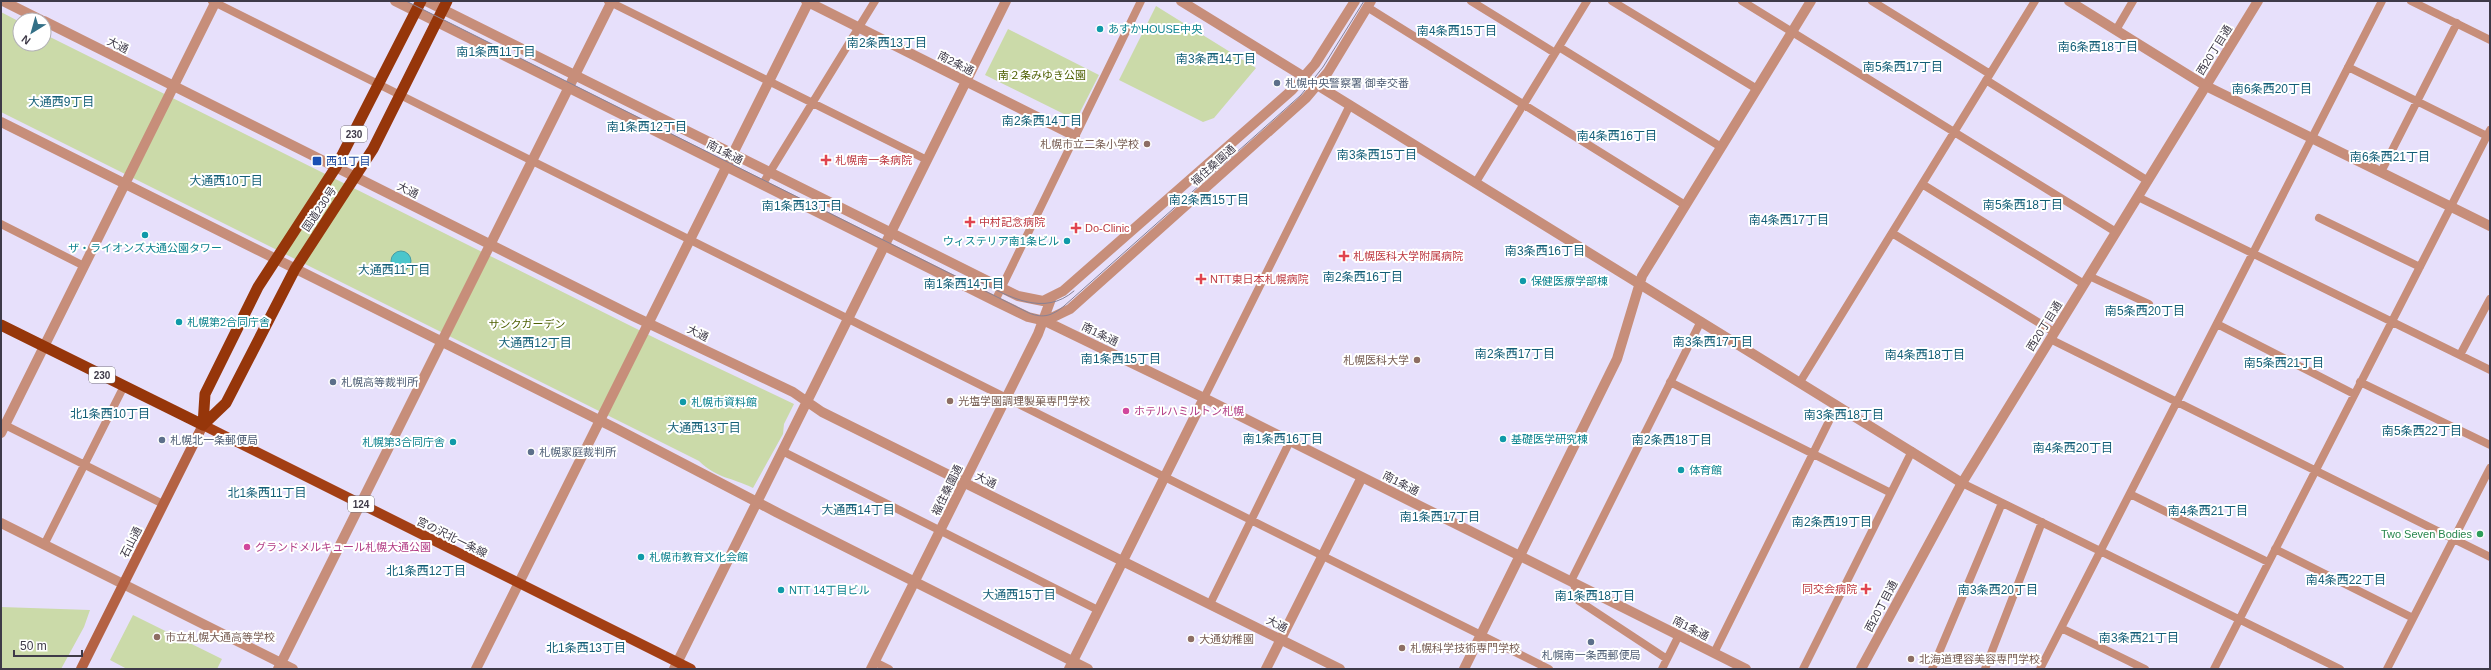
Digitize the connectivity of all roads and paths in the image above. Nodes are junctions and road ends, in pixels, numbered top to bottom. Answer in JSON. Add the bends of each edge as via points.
{"nodes":[{"id":1,"x":3,"y":1,"type":"edge"},
{"id":2,"x":395,"y":1,"type":"edge"},
{"id":3,"x":421,"y":1,"type":"edge"},
{"id":4,"x":426,"y":1,"type":"edge"},
{"id":5,"x":808,"y":1,"type":"edge"},
{"id":6,"x":875,"y":1,"type":"edge"},
{"id":7,"x":1006,"y":1,"type":"edge"},
{"id":8,"x":1141,"y":1,"type":"edge"},
{"id":9,"x":1181,"y":1,"type":"edge"},
{"id":10,"x":1355,"y":1,"type":"edge"},
{"id":11,"x":1471,"y":1,"type":"edge"},
{"id":12,"x":1587,"y":1,"type":"edge"},
{"id":13,"x":1612,"y":1,"type":"edge"},
{"id":14,"x":1742,"y":1,"type":"edge"},
{"id":15,"x":1811,"y":1,"type":"edge"},
{"id":16,"x":1872,"y":1,"type":"edge"},
{"id":17,"x":2035,"y":1,"type":"edge"},
{"id":18,"x":2069,"y":1,"type":"edge"},
{"id":19,"x":2133,"y":1,"type":"edge"},
{"id":20,"x":2258,"y":1,"type":"edge"},
{"id":21,"x":2382,"y":1,"type":"edge"},
{"id":22,"x":2411,"y":1,"type":"edge"},
{"id":23,"x":215,"y":2,"type":"edge"},
{"id":24,"x":610,"y":2,"type":"edge"},
{"id":25,"x":17,"y":4,"type":"edge"},
{"id":26,"x":1369,"y":4,"type":"edge"},
{"id":27,"x":444,"y":5,"type":"edge"},
{"id":28,"x":416,"y":11,"type":"junction"},
{"id":29,"x":29,"y":12,"type":"edge"},
{"id":30,"x":436,"y":22,"type":"junction"},
{"id":31,"x":2457,"y":24,"type":"junction"},
{"id":32,"x":52,"y":25,"type":"edge"},
{"id":33,"x":859,"y":27,"type":"junction"},
{"id":34,"x":2116,"y":30,"type":"junction"},
{"id":35,"x":1792,"y":32,"type":"junction"},
{"id":36,"x":2490,"y":40,"type":"edge"},
{"id":37,"x":1557,"y":50,"type":"junction"},
{"id":38,"x":2348,"y":67,"type":"junction"},
{"id":39,"x":575,"y":75,"type":"junction"},
{"id":40,"x":1304,"y":77,"type":"junction"},
{"id":41,"x":1988,"y":77,"type":"junction"},
{"id":42,"x":966,"y":81,"type":"junction"},
{"id":43,"x":769,"y":82,"type":"junction"},
{"id":44,"x":378,"y":85,"type":"junction"},
{"id":45,"x":1317,"y":85,"type":"junction"},
{"id":46,"x":174,"y":86,"type":"junction"},
{"id":47,"x":2206,"y":86,"type":"junction"},
{"id":48,"x":569,"y":87,"type":"junction"},
{"id":49,"x":1757,"y":89,"type":"junction"},
{"id":50,"x":399,"y":96,"type":"junction"},
{"id":51,"x":2418,"y":102,"type":"junction"},
{"id":52,"x":812,"y":103,"type":"junction"},
{"id":53,"x":1524,"y":104,"type":"junction"},
{"id":54,"x":1350,"y":105,"type":"junction"},
{"id":55,"x":1,"y":122,"type":"edge"},
{"id":56,"x":1954,"y":131,"type":"junction"},
{"id":57,"x":2488,"y":133,"type":"edge"},
{"id":58,"x":1074,"y":136,"type":"junction"},
{"id":59,"x":2312,"y":138,"type":"junction"},
{"id":60,"x":1721,"y":146,"type":"junction"},
{"id":61,"x":732,"y":154,"type":"junction"},
{"id":62,"x":927,"y":160,"type":"junction"},
{"id":63,"x":532,"y":161,"type":"junction"},
{"id":64,"x":726,"y":166,"type":"junction"},
{"id":65,"x":336,"y":167,"type":"junction"},
{"id":66,"x":770,"y":172,"type":"junction"},
{"id":67,"x":2381,"y":172,"type":"junction"},
{"id":68,"x":356,"y":177,"type":"junction"},
{"id":69,"x":2148,"y":181,"type":"junction"},
{"id":70,"x":1476,"y":182,"type":"junction"},
{"id":71,"x":125,"y":184,"type":"junction"},
{"id":72,"x":762,"y":184,"type":"junction"},
{"id":73,"x":1922,"y":184,"type":"junction"},
{"id":74,"x":2138,"y":197,"type":"junction"},
{"id":75,"x":1685,"y":205,"type":"junction"},
{"id":76,"x":2450,"y":207,"type":"junction"},
{"id":77,"x":2319,"y":218,"type":"dead end"},
{"id":78,"x":1,"y":224,"type":"edge"},
{"id":79,"x":2490,"y":226,"type":"edge"},
{"id":80,"x":891,"y":232,"type":"junction"},
{"id":81,"x":2116,"y":232,"type":"junction"},
{"id":82,"x":1892,"y":233,"type":"junction"},
{"id":83,"x":690,"y":240,"type":"junction"},
{"id":84,"x":490,"y":244,"type":"junction"},
{"id":85,"x":884,"y":246,"type":"junction"},
{"id":86,"x":2253,"y":253,"type":"junction"},
{"id":87,"x":275,"y":260,"type":"junction"},
{"id":88,"x":84,"y":266,"type":"junction"},
{"id":89,"x":2420,"y":267,"type":"junction"},
{"id":90,"x":295,"y":270,"type":"junction"},
{"id":91,"x":2087,"y":280,"type":"junction"},
{"id":92,"x":1639,"y":283,"type":"junction"},
{"id":93,"x":1001,"y":288,"type":"junction"},
{"id":94,"x":1051,"y":298,"type":"junction"},
{"id":95,"x":2490,"y":299,"type":"edge"},
{"id":96,"x":1034,"y":300,"type":"junction"},
{"id":97,"x":995,"y":302,"type":"junction"},
{"id":98,"x":2149,"y":304,"type":"dead end"},
{"id":99,"x":848,"y":319,"type":"junction"},
{"id":100,"x":1045,"y":321,"type":"junction"},
{"id":101,"x":1701,"y":321,"type":"junction"},
{"id":102,"x":2391,"y":322,"type":"junction"},
{"id":103,"x":649,"y":323,"type":"junction"},
{"id":104,"x":2217,"y":324,"type":"junction"},
{"id":105,"x":1,"y":325,"type":"edge"},
{"id":106,"x":2052,"y":336,"type":"junction"},
{"id":107,"x":441,"y":342,"type":"junction"},
{"id":108,"x":44,"y":346,"type":"junction"},
{"id":109,"x":2460,"y":355,"type":"junction"},
{"id":110,"x":2490,"y":370,"type":"edge"},
{"id":111,"x":1670,"y":382,"type":"junction"},
{"id":112,"x":1800,"y":382,"type":"junction"},
{"id":113,"x":2360,"y":382,"type":"junction"},
{"id":114,"x":124,"y":386,"type":"junction"},
{"id":115,"x":2354,"y":394,"type":"junction"},
{"id":116,"x":1006,"y":398,"type":"junction"},
{"id":117,"x":1204,"y":398,"type":"junction"},
{"id":118,"x":807,"y":402,"type":"junction"},
{"id":119,"x":2177,"y":402,"type":"junction"},
{"id":120,"x":1836,"y":405,"type":"junction"},
{"id":121,"x":600,"y":421,"type":"junction"},
{"id":122,"x":203,"y":425,"type":"junction"},
{"id":123,"x":3,"y":429,"type":"edge"},
{"id":124,"x":1290,"y":441,"type":"junction"},
{"id":125,"x":2490,"y":445,"type":"edge"},
{"id":126,"x":782,"y":451,"type":"junction"},
{"id":127,"x":1912,"y":451,"type":"junction"},
{"id":128,"x":1812,"y":454,"type":"junction"},
{"id":129,"x":84,"y":464,"type":"junction"},
{"id":130,"x":2490,"y":468,"type":"edge"},
{"id":131,"x":2315,"y":471,"type":"junction"},
{"id":132,"x":1164,"y":478,"type":"junction"},
{"id":133,"x":1362,"y":478,"type":"junction"},
{"id":134,"x":964,"y":483,"type":"junction"},
{"id":135,"x":1962,"y":483,"type":"junction"},
{"id":136,"x":1891,"y":493,"type":"junction"},
{"id":137,"x":2130,"y":494,"type":"junction"},
{"id":138,"x":757,"y":502,"type":"junction"},
{"id":139,"x":2002,"y":503,"type":"junction"},
{"id":140,"x":163,"y":504,"type":"junction"},
{"id":141,"x":361,"y":504,"type":"junction"},
{"id":142,"x":1251,"y":520,"type":"junction"},
{"id":143,"x":2042,"y":522,"type":"junction"},
{"id":144,"x":1,"y":523,"type":"edge"},
{"id":145,"x":940,"y":530,"type":"junction"},
{"id":146,"x":2454,"y":539,"type":"junction"},
{"id":147,"x":44,"y":544,"type":"junction"},
{"id":148,"x":2275,"y":549,"type":"junction"},
{"id":149,"x":2100,"y":551,"type":"junction"},
{"id":150,"x":1323,"y":556,"type":"junction"},
{"id":151,"x":1520,"y":556,"type":"junction"},
{"id":152,"x":2490,"y":557,"type":"edge"},
{"id":153,"x":1123,"y":561,"type":"junction"},
{"id":154,"x":2268,"y":562,"type":"junction"},
{"id":155,"x":1573,"y":582,"type":"junction"},
{"id":156,"x":519,"y":583,"type":"junction"},
{"id":157,"x":914,"y":583,"type":"junction"},
{"id":158,"x":123,"y":584,"type":"junction"},
{"id":159,"x":1210,"y":604,"type":"junction"},
{"id":160,"x":1098,"y":610,"type":"junction"},
{"id":161,"x":2413,"y":618,"type":"junction"},
{"id":162,"x":2239,"y":619,"type":"junction"},
{"id":163,"x":2061,"y":628,"type":"junction"},
{"id":164,"x":1678,"y":635,"type":"junction"},
{"id":165,"x":1481,"y":636,"type":"junction"},
{"id":166,"x":1281,"y":640,"type":"junction"},
{"id":167,"x":1714,"y":653,"type":"junction"},
{"id":168,"x":873,"y":665,"type":"edge"},
{"id":169,"x":1071,"y":665,"type":"edge"},
{"id":170,"x":280,"y":666,"type":"edge"},
{"id":171,"x":676,"y":666,"type":"edge"},
{"id":172,"x":1665,"y":666,"type":"edge"},
{"id":173,"x":81,"y":669,"type":"edge"},
{"id":174,"x":293,"y":669,"type":"edge"},
{"id":175,"x":476,"y":669,"type":"edge"},
{"id":176,"x":691,"y":669,"type":"edge"},
{"id":177,"x":889,"y":669,"type":"edge"},
{"id":178,"x":1088,"y":669,"type":"edge"},
{"id":179,"x":1266,"y":669,"type":"edge"},
{"id":180,"x":1340,"y":669,"type":"edge"},
{"id":181,"x":1464,"y":669,"type":"edge"},
{"id":182,"x":1548,"y":669,"type":"edge"},
{"id":183,"x":1746,"y":669,"type":"edge"},
{"id":184,"x":1803,"y":669,"type":"edge"},
{"id":185,"x":1861,"y":669,"type":"edge"},
{"id":186,"x":1932,"y":669,"type":"edge"},
{"id":187,"x":1985,"y":669,"type":"edge"},
{"id":188,"x":2040,"y":669,"type":"edge"},
{"id":189,"x":2145,"y":669,"type":"edge"},
{"id":190,"x":2214,"y":669,"type":"edge"},
{"id":191,"x":2340,"y":669,"type":"edge"},
{"id":192,"x":2387,"y":669,"type":"edge"}],
"edges":[{"from":1,"to":25,"type":"street"},
{"from":2,"to":28,"type":"street","name":"南1条通"},
{"from":3,"to":28,"type":"highway","name":"国道230号","number":"230"},
{"from":4,"to":27,"type":"street","name":"南1条通"},
{"from":5,"to":33,"type":"street","name":"南2条通"},
{"from":5,"to":43,"type":"street"},
{"from":6,"to":33,"type":"street"},
{"from":7,"to":42,"type":"street"},
{"from":8,"to":58,"type":"street"},
{"from":9,"to":40,"type":"street"},
{"from":10,"to":40,"type":"street","name":"福住桑園通"},
{"from":11,"to":37,"type":"street"},
{"from":12,"to":37,"type":"street"},
{"from":13,"to":49,"type":"street"},
{"from":14,"to":35,"type":"street"},
{"from":15,"to":35,"type":"street"},
{"from":16,"to":41,"type":"street"},
{"from":17,"to":41,"type":"street"},
{"from":18,"to":34,"type":"street"},
{"from":19,"to":34,"type":"street"},
{"from":20,"to":47,"type":"street","name":"西20丁目通"},
{"from":21,"to":38,"type":"street"},
{"from":22,"to":31,"type":"street"},
{"from":23,"to":44,"type":"street"},
{"from":23,"to":46,"type":"street"},
{"from":24,"to":39,"type":"street"},
{"from":24,"to":43,"type":"street"},
{"from":25,"to":29,"type":"street"},
{"from":26,"to":45,"type":"street","name":"福住桑園通","via":[[1328,72]]},
{"from":26,"to":53,"type":"street"},
{"from":27,"to":30,"type":"highway","name":"国道230号","number":"230"},
{"from":27,"to":39,"type":"street","name":"南1条通"},
{"from":28,"to":30,"type":"street","name":"南1条通"},
{"from":28,"to":44,"type":"highway","name":"国道230号","number":"230"},
{"from":30,"to":48,"type":"street","name":"南1条通"},
{"from":30,"to":50,"type":"highway","name":"国道230号","number":"230"},
{"from":31,"to":36,"type":"street"},
{"from":31,"to":51,"type":"street"},
{"from":32,"to":46,"type":"street","name":"大通"},
{"from":33,"to":42,"type":"street","name":"南2条通"},
{"from":33,"to":52,"type":"street"},
{"from":34,"to":47,"type":"street"},
{"from":35,"to":49,"type":"street"},
{"from":35,"to":56,"type":"street"},
{"from":37,"to":53,"type":"street"},
{"from":37,"to":60,"type":"street"},
{"from":38,"to":51,"type":"street"},
{"from":38,"to":59,"type":"street"},
{"from":39,"to":48,"type":"street"},
{"from":39,"to":61,"type":"street","name":"南1条通"},
{"from":40,"to":45,"type":"street"},
{"from":40,"to":94,"type":"street","name":"福住桑園通","via":[[1063,291]]},
{"from":41,"to":56,"type":"street"},
{"from":41,"to":69,"type":"street"},
{"from":42,"to":58,"type":"street","name":"南2条通"},
{"from":42,"to":62,"type":"street"},
{"from":43,"to":52,"type":"street"},
{"from":43,"to":61,"type":"street"},
{"from":44,"to":50,"type":"street"},
{"from":44,"to":65,"type":"highway","name":"国道230号","number":"230"},
{"from":45,"to":54,"type":"street"},
{"from":45,"to":100,"type":"street","name":"福住桑園通","via":[[1306,98],[1070,309]]},
{"from":46,"to":65,"type":"street","name":"大通"},
{"from":46,"to":71,"type":"street"},
{"from":47,"to":59,"type":"street"},
{"from":47,"to":69,"type":"street","name":"西20丁目通"},
{"from":48,"to":63,"type":"street"},
{"from":48,"to":64,"type":"street","name":"南1条通"},
{"from":49,"to":60,"type":"street"},
{"from":50,"to":63,"type":"street"},
{"from":50,"to":68,"type":"highway","name":"国道230号","number":"230"},
{"from":51,"to":57,"type":"street"},
{"from":51,"to":67,"type":"street"},
{"from":52,"to":62,"type":"street"},
{"from":52,"to":66,"type":"street"},
{"from":53,"to":70,"type":"street"},
{"from":53,"to":75,"type":"street"},
{"from":54,"to":70,"type":"street"},
{"from":54,"to":117,"type":"street"},
{"from":55,"to":71,"type":"street"},
{"from":56,"to":73,"type":"street"},
{"from":56,"to":81,"type":"street"},
{"from":57,"to":76,"type":"street"},
{"from":58,"to":93,"type":"street"},
{"from":59,"to":67,"type":"street"},
{"from":59,"to":86,"type":"street"},
{"from":60,"to":75,"type":"street"},
{"from":61,"to":64,"type":"street"},
{"from":61,"to":66,"type":"street","name":"南1条通"},
{"from":62,"to":80,"type":"street"},
{"from":63,"to":83,"type":"street"},
{"from":63,"to":84,"type":"street"},
{"from":64,"to":72,"type":"street","name":"南1条通"},
{"from":64,"to":83,"type":"street"},
{"from":65,"to":68,"type":"street","name":"大通"},
{"from":65,"to":87,"type":"highway","name":"国道230号","number":"230"},
{"from":66,"to":72,"type":"street"},
{"from":66,"to":80,"type":"street","name":"南1条通"},
{"from":67,"to":76,"type":"street"},
{"from":68,"to":84,"type":"street","name":"大通"},
{"from":68,"to":90,"type":"highway","name":"国道230号","number":"230"},
{"from":69,"to":74,"type":"street","name":"西20丁目通"},
{"from":70,"to":92,"type":"street"},
{"from":71,"to":87,"type":"street"},
{"from":71,"to":88,"type":"street"},
{"from":72,"to":85,"type":"street","name":"南1条通"},
{"from":73,"to":82,"type":"street"},
{"from":73,"to":91,"type":"street"},
{"from":74,"to":81,"type":"street","name":"西20丁目通"},
{"from":74,"to":86,"type":"street"},
{"from":75,"to":92,"type":"street"},
{"from":76,"to":79,"type":"street"},
{"from":76,"to":89,"type":"street"},
{"from":77,"to":89,"type":"street"},
{"from":78,"to":88,"type":"street"},
{"from":80,"to":85,"type":"street"},
{"from":80,"to":93,"type":"street","name":"南1条通"},
{"from":81,"to":91,"type":"street","name":"西20丁目通"},
{"from":82,"to":106,"type":"street"},
{"from":82,"to":112,"type":"street"},
{"from":83,"to":99,"type":"street"},
{"from":83,"to":103,"type":"street"},
{"from":84,"to":103,"type":"street","name":"大通"},
{"from":84,"to":107,"type":"street"},
{"from":85,"to":97,"type":"street","name":"南1条通"},
{"from":85,"to":99,"type":"street"},
{"from":86,"to":102,"type":"street"},
{"from":86,"to":104,"type":"street"},
{"from":87,"to":90,"type":"street"},
{"from":87,"to":122,"type":"highway","name":"国道230号","number":"230","via":[[258,287],[205,394]]},
{"from":88,"to":108,"type":"street"},
{"from":89,"to":102,"type":"street"},
{"from":90,"to":107,"type":"street"},
{"from":90,"to":122,"type":"highway","name":"国道230号","number":"230","via":[[226,404]]},
{"from":91,"to":98,"type":"street"},
{"from":91,"to":106,"type":"street","name":"西20丁目通"},
{"from":92,"to":101,"type":"street"},
{"from":92,"to":151,"type":"street","via":[[1617,359]]},
{"from":93,"to":96,"type":"street","name":"南1条通"},
{"from":93,"to":97,"type":"street"},
{"from":94,"to":96,"type":"street","name":"福住桑園通"},
{"from":94,"to":100,"type":"street","name":"福住桑園通"},
{"from":95,"to":109,"type":"street"},
{"from":96,"to":100,"type":"street"},
{"from":97,"to":100,"type":"street","name":"南1条通","via":[[1028,317]]},
{"from":99,"to":116,"type":"street"},
{"from":99,"to":118,"type":"street"},
{"from":100,"to":116,"type":"street","name":"福住桑園通"},
{"from":100,"to":117,"type":"street","name":"南1条通"},
{"from":101,"to":111,"type":"street"},
{"from":101,"to":112,"type":"street"},
{"from":102,"to":109,"type":"street"},
{"from":102,"to":113,"type":"street"},
{"from":103,"to":118,"type":"street","name":"大通","via":[[793,392]]},
{"from":103,"to":121,"type":"street"},
{"from":104,"to":115,"type":"street"},
{"from":104,"to":119,"type":"street"},
{"from":105,"to":108,"type":"highway","number":"230"},
{"from":106,"to":119,"type":"street"},
{"from":106,"to":135,"type":"street","name":"西20丁目通"},
{"from":107,"to":121,"type":"street"},
{"from":107,"to":141,"type":"street"},
{"from":108,"to":114,"type":"highway","number":"230"},
{"from":108,"to":123,"type":"street"},
{"from":109,"to":110,"type":"street"},
{"from":111,"to":128,"type":"street"},
{"from":111,"to":155,"type":"street"},
{"from":112,"to":120,"type":"street"},
{"from":113,"to":115,"type":"street"},
{"from":113,"to":125,"type":"street"},
{"from":114,"to":122,"type":"highway","number":"230"},
{"from":114,"to":129,"type":"street"},
{"from":115,"to":131,"type":"street"},
{"from":116,"to":132,"type":"street"},
{"from":116,"to":134,"type":"street","name":"福住桑園通"},
{"from":117,"to":124,"type":"street","name":"南1条通"},
{"from":117,"to":132,"type":"street"},
{"from":118,"to":126,"type":"street"},
{"from":118,"to":134,"type":"street","name":"大通","via":[[822,412]]},
{"from":119,"to":131,"type":"street"},
{"from":119,"to":137,"type":"street"},
{"from":120,"to":127,"type":"street"},
{"from":120,"to":128,"type":"street"},
{"from":121,"to":138,"type":"street"},
{"from":121,"to":156,"type":"street"},
{"from":122,"to":140,"type":"main road","name":"石山通"},
{"from":122,"to":141,"type":"main road","name":"宮の沢北一条線","number":"124"},
{"from":123,"to":129,"type":"street"},
{"from":124,"to":133,"type":"street","name":"南1条通"},
{"from":124,"to":142,"type":"street"},
{"from":126,"to":138,"type":"street"},
{"from":126,"to":145,"type":"street"},
{"from":127,"to":135,"type":"street"},
{"from":127,"to":136,"type":"street"},
{"from":128,"to":136,"type":"street"},
{"from":128,"to":167,"type":"street"},
{"from":129,"to":140,"type":"street"},
{"from":129,"to":147,"type":"street"},
{"from":130,"to":146,"type":"street"},
{"from":131,"to":146,"type":"street"},
{"from":131,"to":148,"type":"street"},
{"from":132,"to":142,"type":"street"},
{"from":132,"to":153,"type":"street"},
{"from":133,"to":150,"type":"street"},
{"from":133,"to":151,"type":"street","name":"南1条通"},
{"from":134,"to":145,"type":"street","name":"福住桑園通"},
{"from":134,"to":153,"type":"street","name":"大通"},
{"from":135,"to":139,"type":"street"},
{"from":135,"to":185,"type":"street","name":"西20丁目通"},
{"from":136,"to":184,"type":"street"},
{"from":137,"to":149,"type":"street"},
{"from":137,"to":154,"type":"street"},
{"from":138,"to":157,"type":"street"},
{"from":138,"to":171,"type":"street"},
{"from":139,"to":143,"type":"street"},
{"from":139,"to":186,"type":"street"},
{"from":140,"to":158,"type":"main road","name":"石山通"},
{"from":141,"to":156,"type":"main road","name":"宮の沢北一条線","number":"124"},
{"from":141,"to":170,"type":"street"},
{"from":142,"to":150,"type":"street"},
{"from":142,"to":159,"type":"street"},
{"from":143,"to":149,"type":"street"},
{"from":143,"to":187,"type":"street"},
{"from":144,"to":147,"type":"street"},
{"from":145,"to":157,"type":"street","name":"福住桑園通"},
{"from":145,"to":160,"type":"street"},
{"from":146,"to":152,"type":"street"},
{"from":146,"to":161,"type":"street"},
{"from":147,"to":158,"type":"street"},
{"from":148,"to":154,"type":"street"},
{"from":148,"to":161,"type":"street"},
{"from":149,"to":162,"type":"street"},
{"from":149,"to":163,"type":"street"},
{"from":150,"to":165,"type":"street"},
{"from":150,"to":166,"type":"street"},
{"from":151,"to":155,"type":"street","name":"南1条通"},
{"from":151,"to":165,"type":"street"},
{"from":153,"to":159,"type":"street","name":"大通"},
{"from":153,"to":160,"type":"street"},
{"from":154,"to":162,"type":"street"},
{"from":155,"to":164,"type":"street","name":"南1条通"},
{"from":155,"to":172,"type":"street","via":[[1579,601]]},
{"from":156,"to":171,"type":"main road","name":"宮の沢北一条線","number":"124"},
{"from":156,"to":175,"type":"street"},
{"from":157,"to":168,"type":"street","name":"福住桑園通"},
{"from":157,"to":169,"type":"street"},
{"from":158,"to":170,"type":"street"},
{"from":158,"to":173,"type":"main road","name":"石山通"},
{"from":159,"to":166,"type":"street","name":"大通"},
{"from":160,"to":169,"type":"street"},
{"from":161,"to":192,"type":"street"},
{"from":162,"to":190,"type":"street"},
{"from":162,"to":191,"type":"street"},
{"from":163,"to":188,"type":"street"},
{"from":163,"to":189,"type":"street"},
{"from":164,"to":167,"type":"street","name":"南1条通"},
{"from":164,"to":172,"type":"street"},
{"from":165,"to":181,"type":"street"},
{"from":165,"to":182,"type":"street"},
{"from":166,"to":179,"type":"street"},
{"from":166,"to":180,"type":"street","name":"大通"},
{"from":167,"to":183,"type":"street","name":"南1条通"},
{"from":168,"to":177,"type":"street"},
{"from":169,"to":178,"type":"street"},
{"from":170,"to":174,"type":"street"},
{"from":171,"to":176,"type":"main road","name":"宮の沢北一条線","number":"124"}]}
